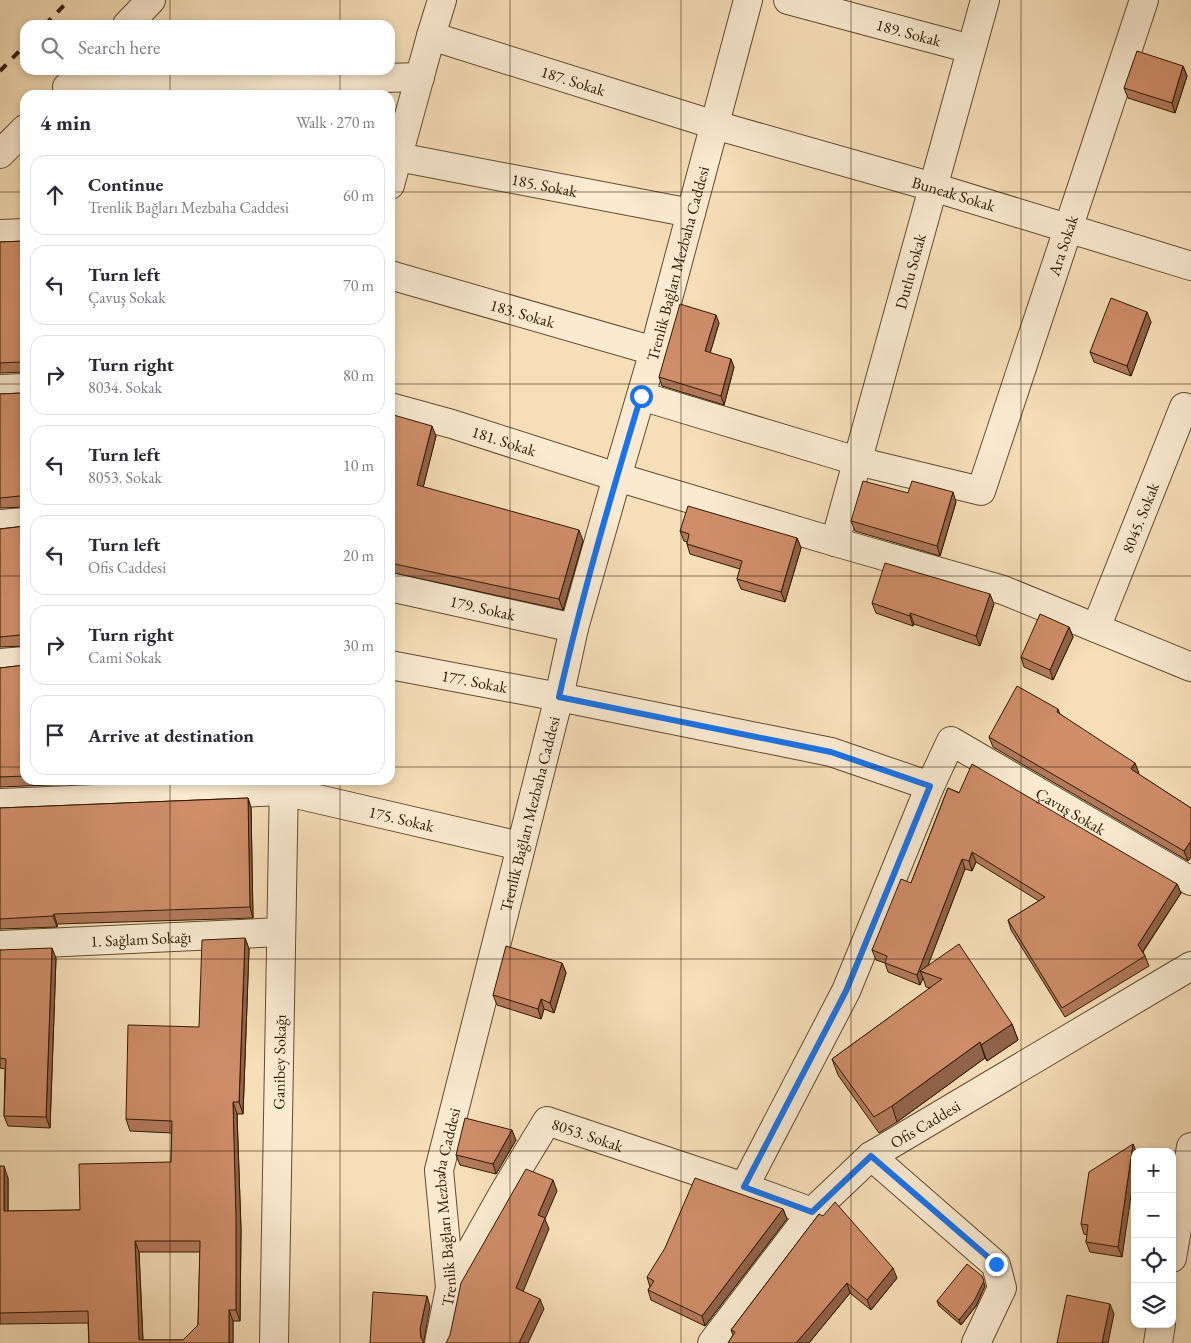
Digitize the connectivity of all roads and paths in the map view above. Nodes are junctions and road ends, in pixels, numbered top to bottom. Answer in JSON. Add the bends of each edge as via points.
{"nodes":[{"id":1,"x":151,"y":0,"type":"edge"},
{"id":2,"x":442,"y":0,"type":"edge"},
{"id":3,"x":748,"y":0,"type":"edge"},
{"id":4,"x":788,"y":0,"type":"edge"},
{"id":5,"x":985,"y":0,"type":"edge"},
{"id":6,"x":1144,"y":0,"type":"edge"},
{"id":7,"x":131,"y":20,"type":"edge"},
{"id":8,"x":431,"y":36,"type":"junction"},
{"id":9,"x":971,"y":49,"type":"junction"},
{"id":10,"x":420,"y":77,"type":"junction"},
{"id":11,"x":70,"y":84,"type":"edge"},
{"id":12,"x":715,"y":125,"type":"junction"},
{"id":13,"x":20,"y":134,"type":"edge"},
{"id":14,"x":0,"y":154,"type":"edge"},
{"id":15,"x":398,"y":157,"type":"junction"},
{"id":16,"x":395,"y":168,"type":"edge"},
{"id":17,"x":933,"y":187,"type":"junction"},
{"id":18,"x":691,"y":212,"type":"junction"},
{"id":19,"x":1068,"y":228,"type":"junction"},
{"id":20,"x":20,"y":233,"type":"edge"},
{"id":21,"x":0,"y":234,"type":"edge"},
{"id":22,"x":1191,"y":266,"type":"edge"},
{"id":23,"x":395,"y":276,"type":"edge"},
{"id":24,"x":654,"y":351,"type":"junction"},
{"id":25,"x":20,"y":388,"type":"edge"},
{"id":26,"x":0,"y":389,"type":"edge"},
{"id":27,"x":641,"y":396,"type":"junction"},
{"id":28,"x":395,"y":408,"type":"edge"},
{"id":29,"x":1188,"y":408,"type":"edge"},
{"id":30,"x":857,"y":460,"type":"junction"},
{"id":31,"x":617,"y":477,"type":"junction"},
{"id":32,"x":20,"y":522,"type":"edge"},
{"id":33,"x":0,"y":524,"type":"edge"},
{"id":34,"x":835,"y":542,"type":"junction"},
{"id":35,"x":395,"y":588,"type":"edge"},
{"id":36,"x":574,"y":628,"type":"junction"},
{"id":37,"x":1096,"y":628,"type":"junction"},
{"id":38,"x":20,"y":661,"type":"edge"},
{"id":39,"x":0,"y":662,"type":"edge"},
{"id":40,"x":395,"y":666,"type":"edge"},
{"id":41,"x":1191,"y":667,"type":"edge"},
{"id":42,"x":559,"y":697,"type":"junction"},
{"id":43,"x":283,"y":786,"type":"edge"},
{"id":44,"x":930,"y":786,"type":"junction"},
{"id":45,"x":0,"y":803,"type":"edge"},
{"id":46,"x":520,"y":846,"type":"junction"},
{"id":47,"x":1191,"y":881,"type":"edge"},
{"id":48,"x":281,"y":932,"type":"junction"},
{"id":49,"x":0,"y":945,"type":"edge"},
{"id":50,"x":1191,"y":966,"type":"edge"},
{"id":51,"x":1191,"y":1147,"type":"edge"},
{"id":52,"x":871,"y":1156,"type":"junction"},
{"id":53,"x":744,"y":1187,"type":"junction"},
{"id":54,"x":812,"y":1212,"type":"junction"},
{"id":55,"x":1175,"y":1238,"type":"edge"},
{"id":56,"x":450,"y":1288,"type":"junction"},
{"id":57,"x":1160,"y":1328,"type":"edge"},
{"id":58,"x":274,"y":1343,"type":"edge"},
{"id":59,"x":439,"y":1343,"type":"edge"},
{"id":60,"x":712,"y":1343,"type":"edge"},
{"id":61,"x":976,"y":1343,"type":"edge"},
{"id":62,"x":1158,"y":1343,"type":"edge"}],
"edges":[{"from":1,"to":7,"type":"street"},
{"from":2,"to":8,"type":"street"},
{"from":3,"to":12,"type":"street","name":"Trenlik Bağları Mezbaha Caddesi"},
{"from":4,"to":9,"type":"street","name":"189. Sokak"},
{"from":5,"to":9,"type":"street","name":"Dutlu Sokak"},
{"from":6,"to":19,"type":"street","name":"Ara Sokak"},
{"from":8,"to":10,"type":"street"},
{"from":8,"to":12,"type":"street","name":"187. Sokak"},
{"from":9,"to":17,"type":"street","name":"Dutlu Sokak"},
{"from":10,"to":11,"type":"street"},
{"from":10,"to":15,"type":"street"},
{"from":12,"to":17,"type":"street","name":"Buncak Sokak"},
{"from":12,"to":18,"type":"street","name":"Trenlik Bağları Mezbaha Caddesi"},
{"from":13,"to":14,"type":"street"},
{"from":15,"to":16,"type":"street"},
{"from":15,"to":18,"type":"street","name":"185. Sokak"},
{"from":17,"to":19,"type":"street","name":"Buncak Sokak"},
{"from":17,"to":30,"type":"street","name":"Dutlu Sokak"},
{"from":18,"to":24,"type":"street","name":"Trenlik Bağları Mezbaha Caddesi"},
{"from":19,"to":22,"type":"street","name":"Buncak Sokak"},
{"from":19,"to":30,"type":"street","name":"Ara Sokak","via":[[980,491]]},
{"from":20,"to":21,"type":"street"},
{"from":23,"to":24,"type":"street","name":"183. Sokak"},
{"from":24,"to":27,"type":"street","name":"Trenlik Bağları Mezbaha Caddesi"},
{"from":25,"to":26,"type":"street"},
{"from":27,"to":30,"type":"street"},
{"from":27,"to":31,"type":"street","name":"Trenlik Bağları Mezbaha Caddesi"},
{"from":28,"to":31,"type":"street","name":"181. Sokak"},
{"from":29,"to":37,"type":"street","name":"8045. Sokak"},
{"from":30,"to":34,"type":"street","name":"Dutlu Sokak"},
{"from":31,"to":34,"type":"street","name":"181. Sokak"},
{"from":31,"to":36,"type":"street","name":"Trenlik Bağları Mezbaha Caddesi"},
{"from":32,"to":33,"type":"street"},
{"from":34,"to":37,"type":"street","name":"181. Sokak","via":[[1003,590]]},
{"from":35,"to":36,"type":"street","name":"179. Sokak"},
{"from":36,"to":42,"type":"street","name":"Trenlik Bağları Mezbaha Caddesi"},
{"from":37,"to":41,"type":"street","name":"181. Sokak"},
{"from":38,"to":39,"type":"street"},
{"from":40,"to":42,"type":"street","name":"177. Sokak"},
{"from":42,"to":44,"type":"street","via":[[831,752]]},
{"from":42,"to":46,"type":"street","name":"Trenlik Bağları Mezbaha Caddesi"},
{"from":43,"to":45,"type":"street","name":"175. Sokak"},
{"from":43,"to":46,"type":"street","name":"175. Sokak"},
{"from":43,"to":48,"type":"street","name":"Ganibey Sokağı"},
{"from":44,"to":47,"type":"street","name":"Çavuş Sokak","via":[[951,741]]},
{"from":44,"to":53,"type":"street","via":[[846,991]]},
{"from":46,"to":56,"type":"street","name":"Trenlik Bağları Mezbaha Caddesi","via":[[439,1170]]},
{"from":48,"to":49,"type":"street","name":"1. Sağlam Sokağı"},
{"from":48,"to":58,"type":"street","name":"Ganibey Sokağı"},
{"from":50,"to":52,"type":"street","name":"Ofis Caddesi"},
{"from":51,"to":55,"type":"street"},
{"from":52,"to":54,"type":"street","name":"Ofis Caddesi"},
{"from":52,"to":61,"type":"street","via":[[996,1264],[1002,1288]]},
{"from":53,"to":54,"type":"street","name":"8053. Sokak"},
{"from":53,"to":56,"type":"street","name":"8053. Sokak","via":[[547,1121]]},
{"from":54,"to":60,"type":"street","name":"Ofis Caddesi"},
{"from":56,"to":59,"type":"street","name":"Trenlik Bağları Mezbaha Caddesi"},
{"from":57,"to":62,"type":"street"}]}
